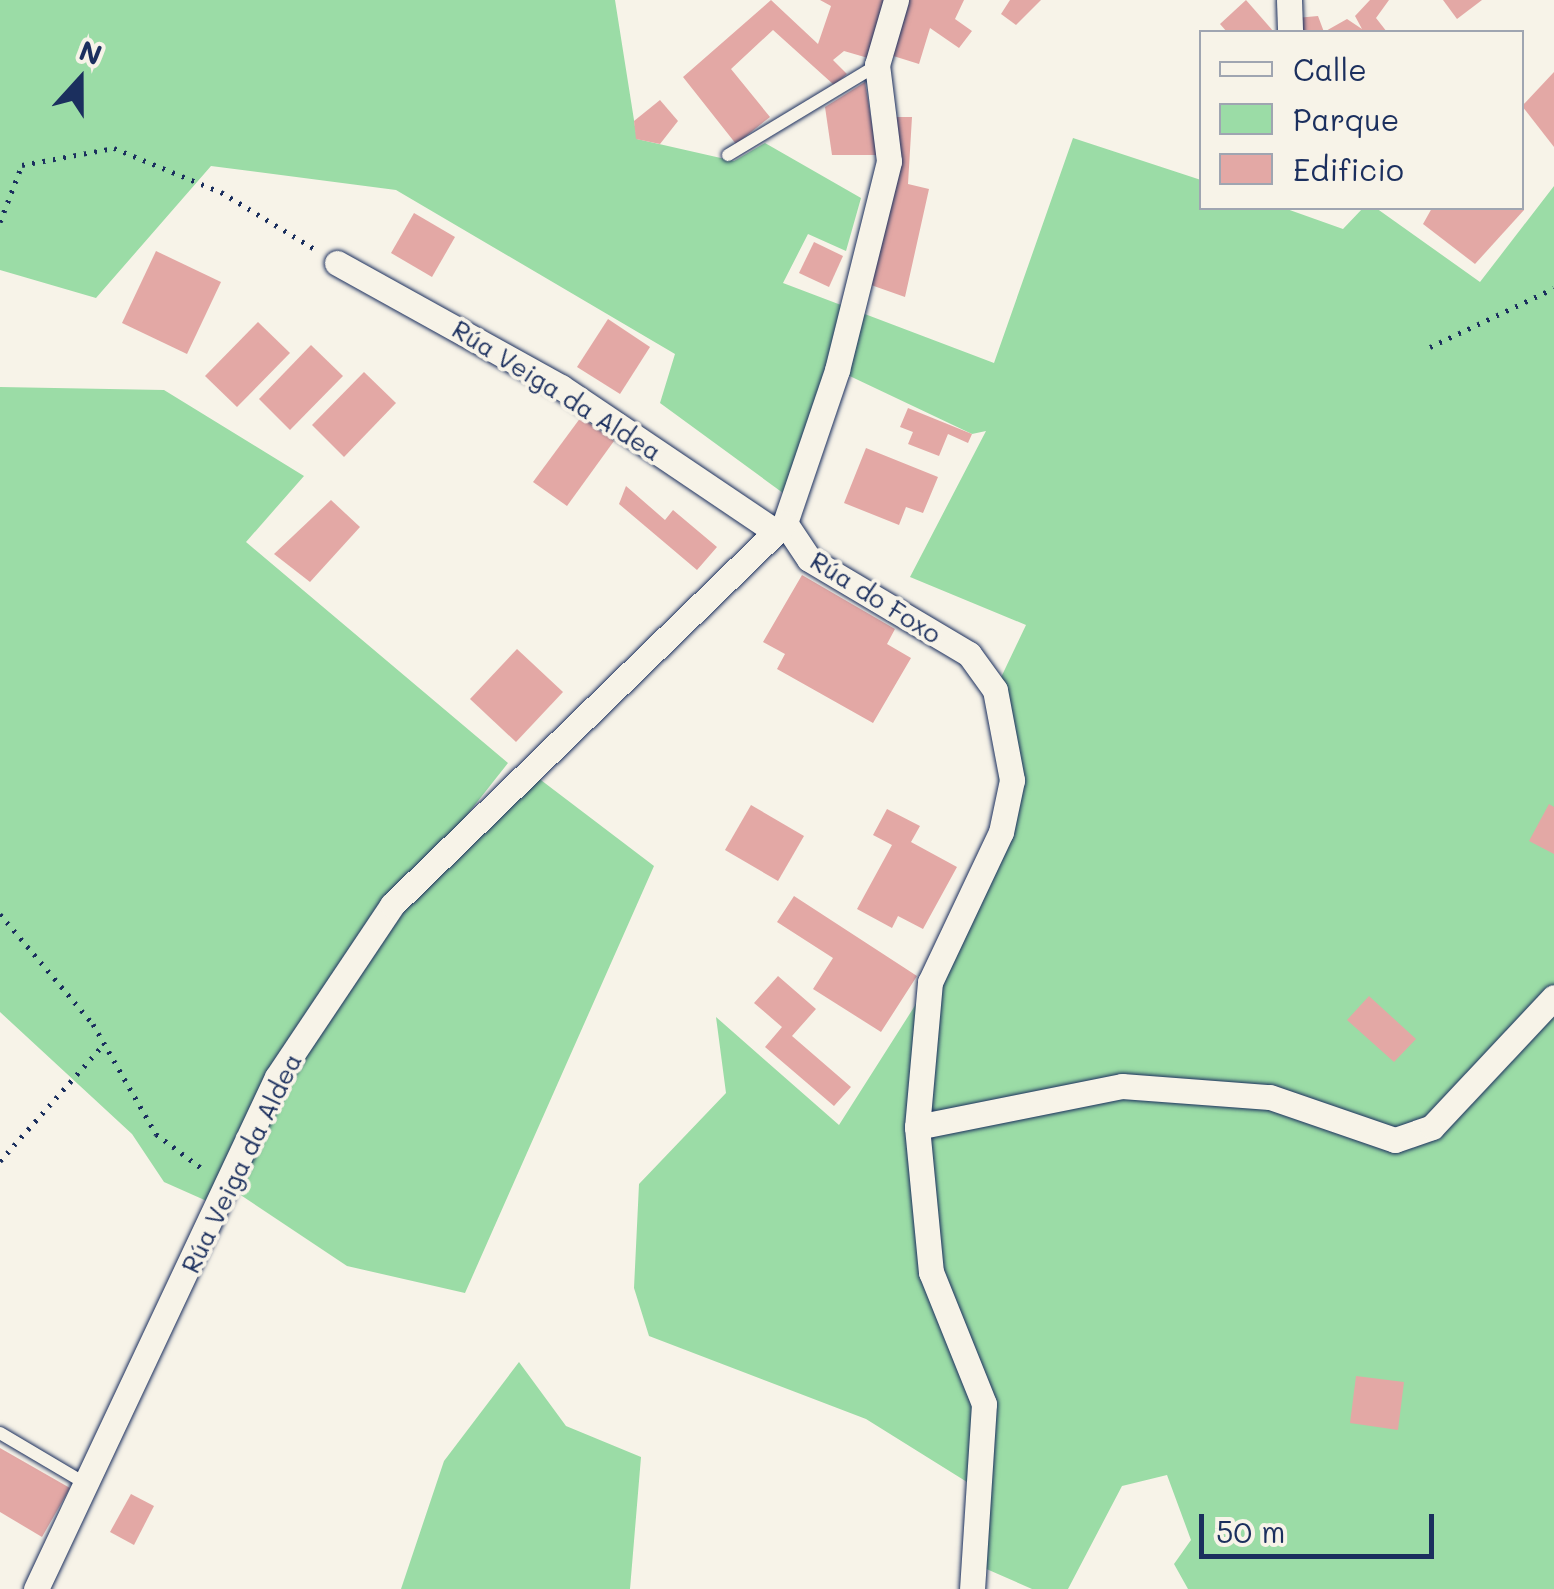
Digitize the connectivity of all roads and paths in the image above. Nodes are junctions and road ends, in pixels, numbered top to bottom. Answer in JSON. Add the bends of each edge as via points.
{"nodes":[{"id":1,"x":896,"y":0,"type":"edge"},
{"id":2,"x":1289,"y":0,"type":"edge"},
{"id":3,"x":1290,"y":30,"type":"edge"},
{"id":4,"x":877,"y":65,"type":"junction"},
{"id":5,"x":728,"y":155,"type":"dead end"},
{"id":6,"x":0,"y":222,"type":"edge"},
{"id":7,"x":337,"y":263,"type":"joint"},
{"id":8,"x":1554,"y":288,"type":"edge"},
{"id":9,"x":1430,"y":347,"type":"dead end"},
{"id":10,"x":777,"y":526,"type":"junction"},
{"id":11,"x":0,"y":914,"type":"edge"},
{"id":12,"x":1554,"y":996,"type":"edge"},
{"id":13,"x":104,"y":1044,"type":"junction"},
{"id":14,"x":917,"y":1127,"type":"junction"},
{"id":15,"x":0,"y":1160,"type":"edge"},
{"id":16,"x":227,"y":1186,"type":"junction"},
{"id":17,"x":0,"y":1433,"type":"edge"},
{"id":18,"x":90,"y":1486,"type":"junction"},
{"id":19,"x":36,"y":1589,"type":"edge"},
{"id":20,"x":972,"y":1589,"type":"edge"}],
"edges":[{"from":1,"to":4,"type":"street"},
{"from":2,"to":3,"type":"street"},
{"from":4,"to":5,"type":"lane"},
{"from":4,"to":10,"type":"street","via":[[889,161],[836,370]]},
{"from":6,"to":7,"type":"path","via":[[22,165],[114,148],[221,192]]},
{"from":7,"to":10,"type":"street","name":"Rúa Veiga da Aldea","via":[[561,387]]},
{"from":8,"to":9,"type":"path"},
{"from":10,"to":14,"type":"street","name":"Rúa do Foxo","via":[[809,559],[969,654],[996,690],[1012,780],[1005,815],[930,982]]},
{"from":10,"to":16,"type":"street","name":"Rúa Veiga da Aldea","via":[[392,905],[277,1076]]},
{"from":11,"to":13,"type":"path"},
{"from":12,"to":14,"type":"street","via":[[1432,1127],[1395,1140],[1270,1097],[1122,1086]]},
{"from":13,"to":15,"type":"path"},
{"from":13,"to":16,"type":"path","via":[[156,1134]]},
{"from":14,"to":20,"type":"street","name":"Rúa do Foxo","via":[[930,1272],[984,1404]]},
{"from":16,"to":18,"type":"street","name":"Rúa Veiga da Aldea"},
{"from":17,"to":18,"type":"lane"},
{"from":18,"to":19,"type":"street","name":"Rúa Veiga da Aldea"}]}
